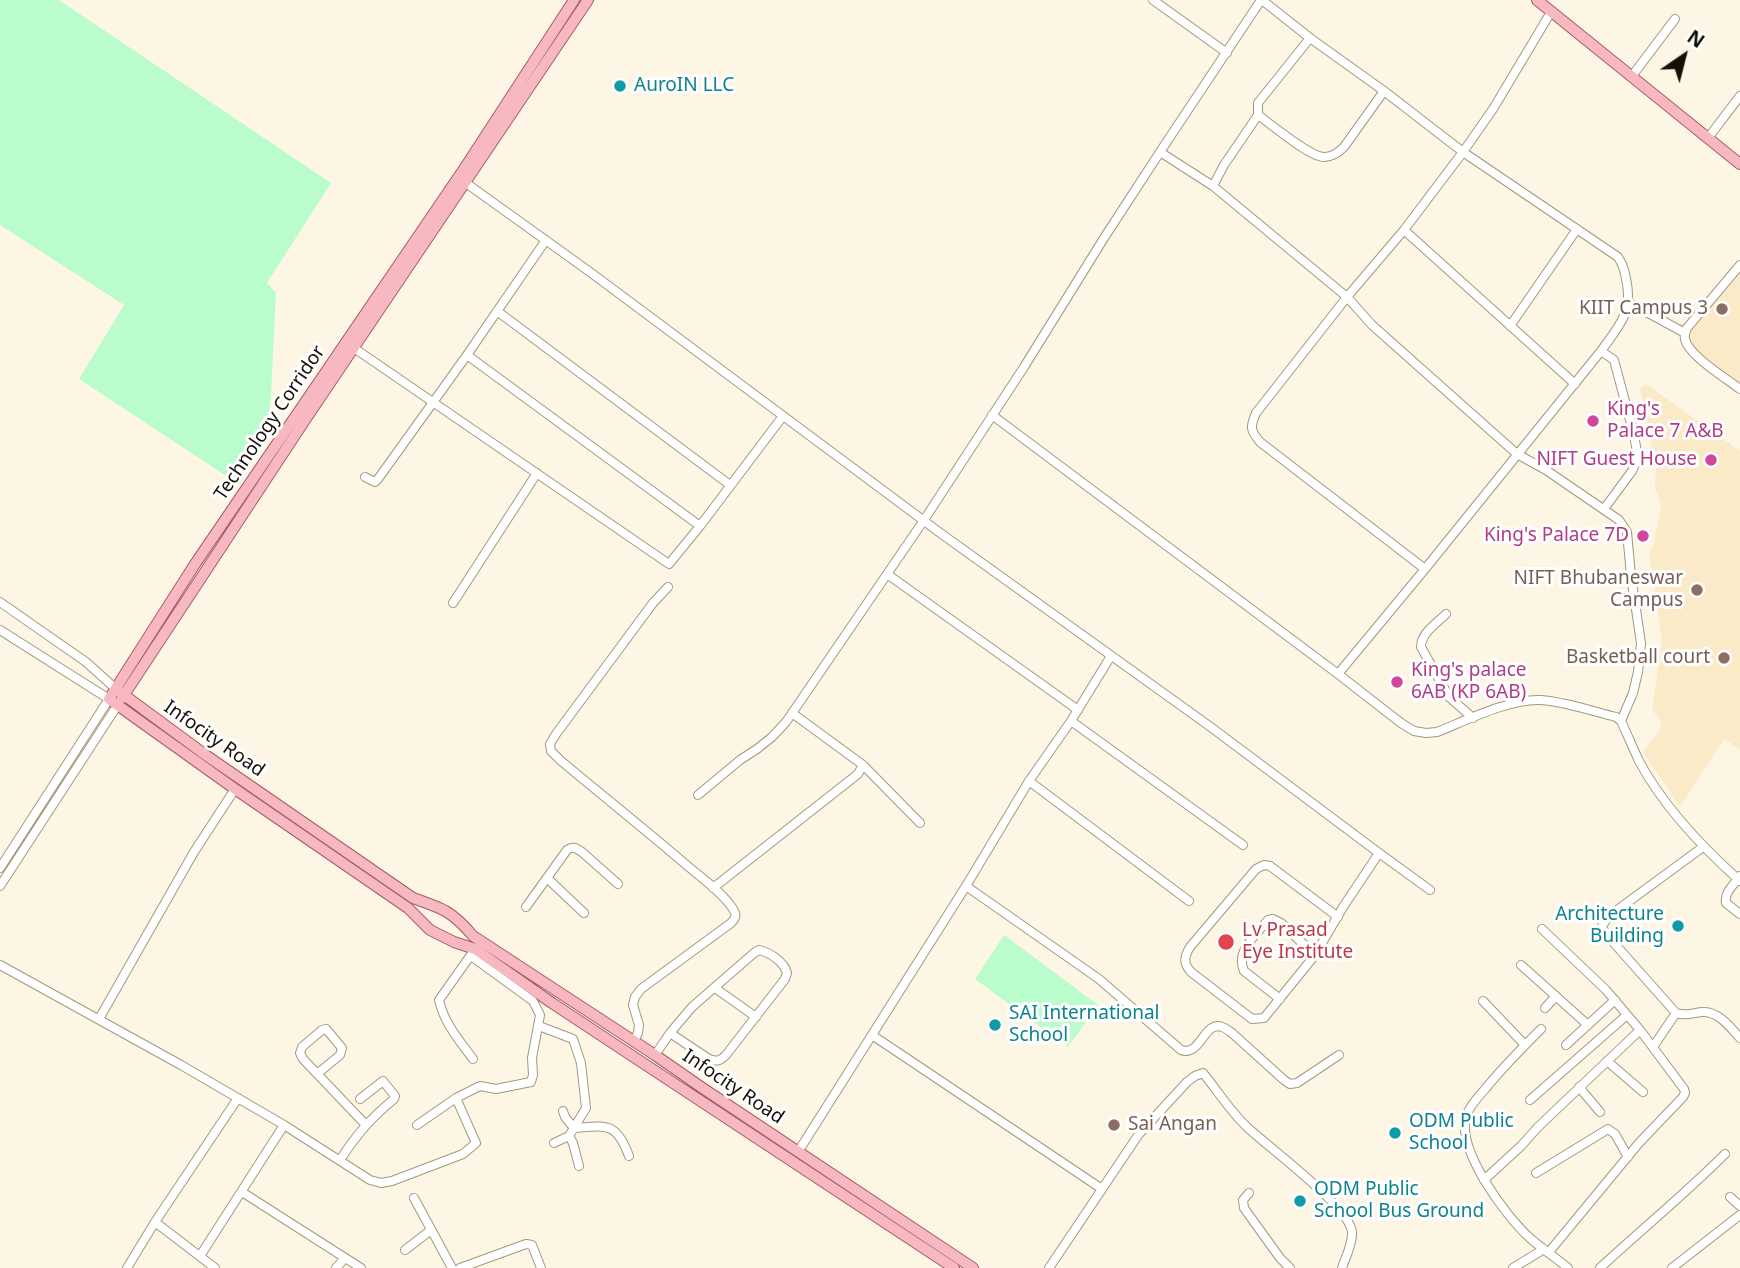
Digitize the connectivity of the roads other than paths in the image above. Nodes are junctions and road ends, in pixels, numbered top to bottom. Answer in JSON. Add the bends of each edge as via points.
{"nodes":[{"id":1,"x":573,"y":0,"type":"edge"},
{"id":2,"x":588,"y":0,"type":"edge"},
{"id":3,"x":1153,"y":0,"type":"edge"},
{"id":4,"x":1262,"y":0,"type":"edge"},
{"id":5,"x":1537,"y":0,"type":"edge"},
{"id":6,"x":1551,"y":12,"type":"junction"},
{"id":7,"x":1675,"y":19,"type":"dead end"},
{"id":8,"x":1310,"y":38,"type":"junction"},
{"id":9,"x":1227,"y":53,"type":"junction"},
{"id":10,"x":1632,"y":76,"type":"junction"},
{"id":11,"x":1384,"y":91,"type":"junction"},
{"id":12,"x":1740,"y":96,"type":"edge"},
{"id":13,"x":1258,"y":115,"type":"junction"},
{"id":14,"x":1708,"y":138,"type":"junction"},
{"id":15,"x":1160,"y":152,"type":"junction"},
{"id":16,"x":1463,"y":152,"type":"junction"},
{"id":17,"x":1740,"y":164,"type":"edge"},
{"id":18,"x":466,"y":183,"type":"junction"},
{"id":19,"x":1213,"y":186,"type":"junction"},
{"id":20,"x":1577,"y":229,"type":"junction"},
{"id":21,"x":1404,"y":230,"type":"junction"},
{"id":22,"x":546,"y":240,"type":"junction"},
{"id":23,"x":1740,"y":265,"type":"edge"},
{"id":24,"x":1347,"y":297,"type":"junction"},
{"id":25,"x":1628,"y":302,"type":"junction"},
{"id":26,"x":497,"y":311,"type":"junction"},
{"id":27,"x":371,"y":313,"type":"junction"},
{"id":28,"x":1510,"y":326,"type":"junction"},
{"id":29,"x":1685,"y":333,"type":"junction"},
{"id":30,"x":354,"y":348,"type":"junction"},
{"id":31,"x":1601,"y":351,"type":"junction"},
{"id":32,"x":467,"y":355,"type":"junction"},
{"id":33,"x":1575,"y":384,"type":"junction"},
{"id":34,"x":1740,"y":389,"type":"edge"},
{"id":35,"x":432,"y":402,"type":"junction"},
{"id":36,"x":992,"y":415,"type":"junction"},
{"id":37,"x":783,"y":416,"type":"junction"},
{"id":38,"x":1517,"y":454,"type":"junction"},
{"id":39,"x":537,"y":473,"type":"junction"},
{"id":40,"x":365,"y":477,"type":"dead end"},
{"id":41,"x":730,"y":485,"type":"junction"},
{"id":42,"x":1604,"y":509,"type":"junction"},
{"id":43,"x":924,"y":520,"type":"junction"},
{"id":44,"x":700,"y":526,"type":"junction"},
{"id":45,"x":1425,"y":569,"type":"junction"},
{"id":46,"x":887,"y":574,"type":"junction"},
{"id":47,"x":668,"y":587,"type":"dead end"},
{"id":48,"x":0,"y":602,"type":"edge"},
{"id":49,"x":453,"y":603,"type":"dead end"},
{"id":50,"x":1446,"y":614,"type":"dead end"},
{"id":51,"x":0,"y":630,"type":"edge"},
{"id":52,"x":1111,"y":656,"type":"junction"},
{"id":53,"x":1338,"y":674,"type":"junction"},
{"id":54,"x":120,"y":692,"type":"junction"},
{"id":55,"x":113,"y":702,"type":"junction"},
{"id":56,"x":1078,"y":710,"type":"junction"},
{"id":57,"x":792,"y":713,"type":"junction"},
{"id":58,"x":1473,"y":718,"type":"junction"},
{"id":59,"x":1071,"y":721,"type":"junction"},
{"id":60,"x":1622,"y":721,"type":"junction"},
{"id":61,"x":863,"y":765,"type":"junction"},
{"id":62,"x":1029,"y":781,"type":"junction"},
{"id":63,"x":235,"y":789,"type":"junction"},
{"id":64,"x":698,"y":795,"type":"dead end"},
{"id":65,"x":920,"y":823,"type":"dead end"},
{"id":66,"x":1243,"y":845,"type":"dead end"},
{"id":67,"x":1703,"y":847,"type":"junction"},
{"id":68,"x":1379,"y":853,"type":"junction"},
{"id":69,"x":0,"y":868,"type":"edge"},
{"id":70,"x":547,"y":878,"type":"junction"},
{"id":71,"x":1739,"y":878,"type":"edge"},
{"id":72,"x":618,"y":884,"type":"dead end"},
{"id":73,"x":0,"y":886,"type":"edge"},
{"id":74,"x":966,"y":886,"type":"junction"},
{"id":75,"x":713,"y":888,"type":"junction"},
{"id":76,"x":1430,"y":890,"type":"dead end"},
{"id":77,"x":413,"y":898,"type":"junction"},
{"id":78,"x":1189,"y":901,"type":"dead end"},
{"id":79,"x":526,"y":907,"type":"dead end"},
{"id":80,"x":408,"y":908,"type":"junction"},
{"id":81,"x":584,"y":912,"type":"dead end"},
{"id":82,"x":1740,"y":914,"type":"edge"},
{"id":83,"x":1338,"y":917,"type":"junction"},
{"id":84,"x":1542,"y":929,"type":"dead end"},
{"id":85,"x":471,"y":947,"type":"junction"},
{"id":86,"x":1315,"y":955,"type":"junction"},
{"id":87,"x":0,"y":965,"type":"edge"},
{"id":88,"x":1521,"y":965,"type":"dead end"},
{"id":89,"x":715,"y":988,"type":"junction"},
{"id":90,"x":1556,"y":996,"type":"junction"},
{"id":91,"x":1280,"y":999,"type":"junction"},
{"id":92,"x":1615,"y":1000,"type":"junction"},
{"id":93,"x":1483,"y":1001,"type":"dead end"},
{"id":94,"x":1545,"y":1008,"type":"dead end"},
{"id":95,"x":1676,"y":1013,"type":"junction"},
{"id":96,"x":1627,"y":1015,"type":"junction"},
{"id":97,"x":756,"y":1017,"type":"junction"},
{"id":98,"x":99,"y":1019,"type":"junction"},
{"id":99,"x":1588,"y":1025,"type":"junction"},
{"id":100,"x":539,"y":1026,"type":"junction"},
{"id":101,"x":1541,"y":1029,"type":"dead end"},
{"id":102,"x":1640,"y":1031,"type":"junction"},
{"id":103,"x":670,"y":1033,"type":"junction"},
{"id":104,"x":872,"y":1035,"type":"junction"},
{"id":105,"x":1740,"y":1038,"type":"edge"},
{"id":106,"x":634,"y":1041,"type":"junction"},
{"id":107,"x":1525,"y":1045,"type":"junction"},
{"id":108,"x":1566,"y":1045,"type":"dead end"},
{"id":109,"x":1653,"y":1047,"type":"junction"},
{"id":110,"x":655,"y":1055,"type":"junction"},
{"id":111,"x":1339,"y":1055,"type":"dead end"},
{"id":112,"x":473,"y":1059,"type":"dead end"},
{"id":113,"x":1607,"y":1061,"type":"junction"},
{"id":114,"x":317,"y":1074,"type":"junction"},
{"id":115,"x":1579,"y":1087,"type":"junction"},
{"id":116,"x":1643,"y":1092,"type":"dead end"},
{"id":117,"x":238,"y":1098,"type":"junction"},
{"id":118,"x":456,"y":1098,"type":"junction"},
{"id":119,"x":360,"y":1099,"type":"dead end"},
{"id":120,"x":1530,"y":1100,"type":"dead end"},
{"id":121,"x":563,"y":1111,"type":"dead end"},
{"id":122,"x":1600,"y":1112,"type":"dead end"},
{"id":123,"x":741,"y":1120,"type":"junction"},
{"id":124,"x":365,"y":1124,"type":"junction"},
{"id":125,"x":284,"y":1125,"type":"junction"},
{"id":126,"x":417,"y":1125,"type":"dead end"},
{"id":127,"x":574,"y":1128,"type":"junction"},
{"id":128,"x":569,"y":1136,"type":"junction"},
{"id":129,"x":554,"y":1143,"type":"dead end"},
{"id":130,"x":798,"y":1152,"type":"junction"},
{"id":131,"x":1725,"y":1154,"type":"dead end"},
{"id":132,"x":629,"y":1156,"type":"dead end"},
{"id":133,"x":1628,"y":1157,"type":"junction"},
{"id":134,"x":340,"y":1160,"type":"junction"},
{"id":135,"x":579,"y":1166,"type":"dead end"},
{"id":136,"x":1536,"y":1172,"type":"dead end"},
{"id":137,"x":1484,"y":1180,"type":"junction"},
{"id":138,"x":1102,"y":1189,"type":"junction"},
{"id":139,"x":242,"y":1192,"type":"junction"},
{"id":140,"x":1249,"y":1193,"type":"dead end"},
{"id":141,"x":1730,"y":1197,"type":"dead end"},
{"id":142,"x":414,"y":1198,"type":"dead end"},
{"id":143,"x":1740,"y":1206,"type":"edge"},
{"id":144,"x":1740,"y":1215,"type":"edge"},
{"id":145,"x":155,"y":1222,"type":"junction"},
{"id":146,"x":431,"y":1230,"type":"junction"},
{"id":147,"x":405,"y":1250,"type":"dead end"},
{"id":148,"x":1546,"y":1251,"type":"junction"},
{"id":149,"x":201,"y":1256,"type":"junction"},
{"id":150,"x":345,"y":1258,"type":"junction"},
{"id":151,"x":955,"y":1265,"type":"edge"},
{"id":152,"x":127,"y":1268,"type":"edge"},
{"id":153,"x":215,"y":1268,"type":"edge"},
{"id":154,"x":336,"y":1268,"type":"edge"},
{"id":155,"x":361,"y":1268,"type":"edge"},
{"id":156,"x":452,"y":1268,"type":"edge"},
{"id":157,"x":460,"y":1268,"type":"edge"},
{"id":158,"x":541,"y":1268,"type":"edge"},
{"id":159,"x":973,"y":1268,"type":"edge"},
{"id":160,"x":1049,"y":1268,"type":"edge"},
{"id":161,"x":1290,"y":1268,"type":"edge"},
{"id":162,"x":1342,"y":1268,"type":"edge"},
{"id":163,"x":1513,"y":1268,"type":"edge"},
{"id":164,"x":1568,"y":1268,"type":"edge"},
{"id":165,"x":1600,"y":1268,"type":"edge"},
{"id":166,"x":1672,"y":1268,"type":"edge"}],
"edges":[{"from":1,"to":27,"type":"main road","name":"Technology Corridor"},
{"from":2,"to":18,"type":"main road"},
{"from":3,"to":9,"type":"street"},
{"from":4,"to":8,"type":"street"},
{"from":4,"to":9,"type":"street"},
{"from":5,"to":6,"type":"main road"},
{"from":6,"to":10,"type":"main road"},
{"from":6,"to":16,"type":"street"},
{"from":7,"to":10,"type":"street"},
{"from":8,"to":11,"type":"street"},
{"from":8,"to":13,"type":"street","via":[[1258,103]]},
{"from":9,"to":15,"type":"street"},
{"from":10,"to":14,"type":"main road"},
{"from":11,"to":13,"type":"street","via":[[1344,147],[1325,157]]},
{"from":11,"to":16,"type":"street"},
{"from":12,"to":14,"type":"street"},
{"from":13,"to":19,"type":"street"},
{"from":14,"to":17,"type":"main road"},
{"from":15,"to":19,"type":"street"},
{"from":15,"to":36,"type":"street"},
{"from":16,"to":20,"type":"street"},
{"from":16,"to":21,"type":"street"},
{"from":18,"to":22,"type":"street"},
{"from":18,"to":27,"type":"main road"},
{"from":19,"to":24,"type":"street"},
{"from":20,"to":25,"type":"street","via":[[1624,265]]},
{"from":20,"to":28,"type":"street"},
{"from":21,"to":24,"type":"street"},
{"from":21,"to":28,"type":"street"},
{"from":22,"to":26,"type":"street"},
{"from":22,"to":37,"type":"street"},
{"from":23,"to":29,"type":"street"},
{"from":24,"to":38,"type":"street","via":[[1372,325]]},
{"from":24,"to":45,"type":"street","via":[[1256,413],[1252,432]]},
{"from":25,"to":29,"type":"street"},
{"from":25,"to":31,"type":"street","via":[[1623,319]]},
{"from":26,"to":32,"type":"street"},
{"from":26,"to":41,"type":"street"},
{"from":27,"to":30,"type":"main road"},
{"from":27,"to":54,"type":"main road","name":"Technology Corridor","via":[[195,564]]},
{"from":28,"to":33,"type":"street"},
{"from":29,"to":34,"type":"street","via":[[1695,354]]},
{"from":30,"to":35,"type":"street"},
{"from":30,"to":54,"type":"main road"},
{"from":31,"to":33,"type":"street"},
{"from":31,"to":42,"type":"street","via":[[1614,360],[1638,458]]},
{"from":32,"to":35,"type":"street"},
{"from":32,"to":44,"type":"street"},
{"from":33,"to":38,"type":"street"},
{"from":35,"to":39,"type":"street"},
{"from":35,"to":40,"type":"street","via":[[378,479]]},
{"from":36,"to":43,"type":"street"},
{"from":36,"to":53,"type":"street"},
{"from":37,"to":41,"type":"street"},
{"from":37,"to":43,"type":"street"},
{"from":38,"to":42,"type":"street"},
{"from":38,"to":45,"type":"street"},
{"from":39,"to":44,"type":"street","via":[[669,564]]},
{"from":39,"to":49,"type":"street"},
{"from":41,"to":44,"type":"street"},
{"from":42,"to":60,"type":"street","via":[[1627,532],[1641,643],[1638,672]]},
{"from":43,"to":46,"type":"street"},
{"from":43,"to":52,"type":"street"},
{"from":45,"to":53,"type":"street"},
{"from":46,"to":56,"type":"street"},
{"from":46,"to":57,"type":"street"},
{"from":47,"to":75,"type":"street","via":[[556,734],[551,751]]},
{"from":48,"to":54,"type":"street","name":"Infocity Road","via":[[86,662]]},
{"from":50,"to":58,"type":"street","via":[[1424,635],[1422,647],[1449,697]]},
{"from":51,"to":55,"type":"street","name":"Infocity Road"},
{"from":52,"to":56,"type":"street"},
{"from":52,"to":68,"type":"street"},
{"from":53,"to":58,"type":"street","via":[[1414,731],[1437,732]]},
{"from":54,"to":55,"type":"main road"},
{"from":54,"to":77,"type":"main road","name":"Infocity Road"},
{"from":55,"to":63,"type":"main road","name":"Infocity Road"},
{"from":55,"to":69,"type":"street"},
{"from":55,"to":73,"type":"street"},
{"from":56,"to":59,"type":"street"},
{"from":57,"to":61,"type":"street"},
{"from":57,"to":64,"type":"street","via":[[772,737]]},
{"from":58,"to":60,"type":"street","via":[[1511,704],[1539,700]]},
{"from":59,"to":62,"type":"street"},
{"from":59,"to":66,"type":"street"},
{"from":60,"to":67,"type":"street","via":[[1640,762]]},
{"from":61,"to":65,"type":"street"},
{"from":61,"to":75,"type":"street","via":[[858,774]]},
{"from":62,"to":74,"type":"street"},
{"from":62,"to":78,"type":"street"},
{"from":63,"to":80,"type":"main road","name":"Infocity Road"},
{"from":63,"to":98,"type":"street"},
{"from":67,"to":71,"type":"street"},
{"from":67,"to":95,"type":"street","via":[[1609,916],[1602,926]]},
{"from":68,"to":76,"type":"street"},
{"from":68,"to":83,"type":"street"},
{"from":70,"to":72,"type":"street","via":[[566,850],[576,848]]},
{"from":70,"to":79,"type":"street"},
{"from":70,"to":81,"type":"street"},
{"from":71,"to":82,"type":"street","via":[[1725,899]]},
{"from":74,"to":104,"type":"street"},
{"from":74,"to":111,"type":"street","via":[[1099,979],[1181,1050],[1191,1051],[1211,1028],[1222,1027],[1290,1084]]},
{"from":75,"to":106,"type":"street","via":[[733,908],[735,919],[635,997],[639,1025]]},
{"from":77,"to":80,"type":"main road"},
{"from":77,"to":85,"type":"main road","name":"Infocity Road","via":[[451,914]]},
{"from":80,"to":85,"type":"main road","name":"Infocity Road","via":[[430,930]]},
{"from":83,"to":86,"type":"street"},
{"from":83,"to":91,"type":"street","via":[[1264,864],[1185,956],[1191,972],[1252,1019],[1264,1018]]},
{"from":84,"to":92,"type":"street"},
{"from":85,"to":100,"type":"street","via":[[533,1001],[540,1015]]},
{"from":85,"to":106,"type":"main road","name":"Infocity Road"},
{"from":85,"to":112,"type":"street","via":[[439,1000],[448,1025]]},
{"from":85,"to":123,"type":"main road","name":"Infocity Road"},
{"from":86,"to":91,"type":"street"},
{"from":86,"to":91,"type":"street","via":[[1273,919],[1243,950],[1244,971]]},
{"from":87,"to":98,"type":"street"},
{"from":88,"to":90,"type":"street"},
{"from":89,"to":97,"type":"street"},
{"from":89,"to":97,"type":"street","via":[[759,950],[784,965],[785,979]]},
{"from":89,"to":103,"type":"street"},
{"from":90,"to":94,"type":"street"},
{"from":90,"to":99,"type":"street"},
{"from":92,"to":96,"type":"street"},
{"from":92,"to":99,"type":"street"},
{"from":93,"to":107,"type":"street"},
{"from":95,"to":105,"type":"street","via":[[1716,1015]]},
{"from":95,"to":109,"type":"street"},
{"from":96,"to":102,"type":"street"},
{"from":96,"to":120,"type":"street"},
{"from":97,"to":103,"type":"street","via":[[715,1061]]},
{"from":98,"to":117,"type":"street"},
{"from":99,"to":108,"type":"street"},
{"from":100,"to":118,"type":"street","via":[[531,1082],[496,1089],[481,1086]]},
{"from":100,"to":127,"type":"street","via":[[573,1039],[577,1049],[586,1108]]},
{"from":101,"to":107,"type":"street"},
{"from":102,"to":109,"type":"street"},
{"from":102,"to":113,"type":"street"},
{"from":103,"to":110,"type":"street"},
{"from":104,"to":130,"type":"street"},
{"from":104,"to":138,"type":"street"},
{"from":106,"to":110,"type":"main road","name":"Infocity Road"},
{"from":107,"to":137,"type":"street","via":[[1466,1115],[1470,1150]]},
{"from":109,"to":133,"type":"street","via":[[1685,1093]]},
{"from":110,"to":123,"type":"main road","name":"Infocity Road"},
{"from":113,"to":115,"type":"street"},
{"from":113,"to":116,"type":"street"},
{"from":114,"to":114,"type":"street","via":[[342,1048],[326,1029],[300,1052]]},
{"from":114,"to":124,"type":"street"},
{"from":115,"to":122,"type":"street"},
{"from":115,"to":137,"type":"street"},
{"from":117,"to":125,"type":"street"},
{"from":117,"to":145,"type":"street"},
{"from":118,"to":126,"type":"street"},
{"from":118,"to":134,"type":"street","via":[[476,1143],[463,1154],[382,1183]]},
{"from":119,"to":124,"type":"street","via":[[383,1081],[395,1096]]},
{"from":121,"to":127,"type":"street"},
{"from":123,"to":130,"type":"main road","name":"Infocity Road"},
{"from":123,"to":151,"type":"main road","name":"Infocity Road"},
{"from":124,"to":134,"type":"street"},
{"from":125,"to":134,"type":"street"},
{"from":125,"to":139,"type":"street"},
{"from":127,"to":128,"type":"street"},
{"from":127,"to":132,"type":"street","via":[[610,1128],[620,1135]]},
{"from":128,"to":129,"type":"street"},
{"from":128,"to":135,"type":"street"},
{"from":130,"to":151,"type":"main road","name":"Infocity Road"},
{"from":131,"to":165,"type":"street"},
{"from":133,"to":136,"type":"street","via":[[1608,1129]]},
{"from":133,"to":148,"type":"street"},
{"from":137,"to":148,"type":"street","via":[[1506,1212]]},
{"from":138,"to":160,"type":"street"},
{"from":138,"to":162,"type":"street","via":[[1139,1134],[1187,1082],[1203,1073],[1245,1125],[1347,1219],[1352,1231]]},
{"from":139,"to":149,"type":"street"},
{"from":139,"to":150,"type":"street"},
{"from":140,"to":161,"type":"street","via":[[1243,1199],[1244,1208]]},
{"from":141,"to":143,"type":"street"},
{"from":142,"to":146,"type":"street"},
{"from":144,"to":166,"type":"street"},
{"from":145,"to":149,"type":"street"},
{"from":145,"to":152,"type":"street"},
{"from":146,"to":147,"type":"street"},
{"from":146,"to":156,"type":"street"},
{"from":148,"to":163,"type":"street"},
{"from":148,"to":164,"type":"street"},
{"from":149,"to":153,"type":"street"},
{"from":150,"to":154,"type":"street"},
{"from":150,"to":155,"type":"street"},
{"from":151,"to":159,"type":"main road","name":"Infocity Road"},
{"from":157,"to":158,"type":"street","via":[[526,1244],[532,1245]]}]}
